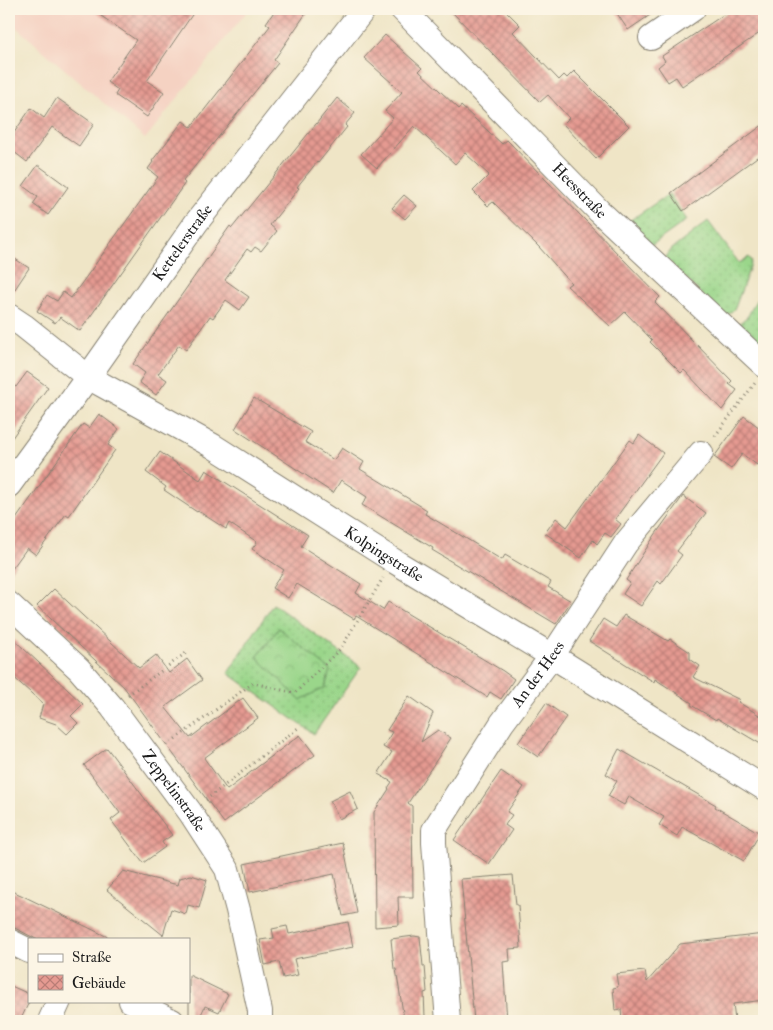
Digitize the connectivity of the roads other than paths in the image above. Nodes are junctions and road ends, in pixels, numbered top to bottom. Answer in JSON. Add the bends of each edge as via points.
{"nodes":[{"id":1,"x":364,"y":9,"type":"edge"},
{"id":2,"x":402,"y":9,"type":"edge"},
{"id":3,"x":693,"y":9,"type":"edge"},
{"id":4,"x":651,"y":38,"type":"dead end"},
{"id":5,"x":9,"y":316,"type":"edge"},
{"id":6,"x":761,"y":372,"type":"edge"},
{"id":7,"x":88,"y":377,"type":"junction"},
{"id":8,"x":701,"y":453,"type":"road end"},
{"id":9,"x":9,"y":485,"type":"edge"},
{"id":10,"x":9,"y":604,"type":"edge"},
{"id":11,"x":552,"y":656,"type":"junction"},
{"id":12,"x":764,"y":788,"type":"edge"},
{"id":13,"x":9,"y":941,"type":"edge"},
{"id":14,"x":28,"y":950,"type":"edge"},
{"id":15,"x":59,"y":1002,"type":"edge"},
{"id":16,"x":133,"y":1002,"type":"edge"},
{"id":17,"x":50,"y":1021,"type":"edge"},
{"id":18,"x":172,"y":1021,"type":"edge"},
{"id":19,"x":260,"y":1021,"type":"edge"},
{"id":20,"x":448,"y":1021,"type":"edge"}],
"edges":[{"from":1,"to":7,"type":"street","name":"Kettelerstraße","via":[[196,223]]},
{"from":2,"to":6,"type":"street","name":"Heesstraße"},
{"from":3,"to":4,"type":"street"},
{"from":5,"to":7,"type":"street","name":"Kolpingstraße"},
{"from":7,"to":9,"type":"street","name":"Kettelerstraße"},
{"from":7,"to":11,"type":"street","name":"Kolpingstraße","via":[[213,446]]},
{"from":8,"to":11,"type":"street","name":"An der Hees","via":[[626,543]]},
{"from":10,"to":19,"type":"street","name":"Zeppelinstraße","via":[[79,670],[112,707],[190,812],[227,869]]},
{"from":11,"to":12,"type":"street","name":"Kolpingstraße"},
{"from":11,"to":20,"type":"street","name":"An der Hees","via":[[502,723],[434,830]]},
{"from":13,"to":14,"type":"street"},
{"from":15,"to":17,"type":"street"},
{"from":16,"to":18,"type":"street"}]}
